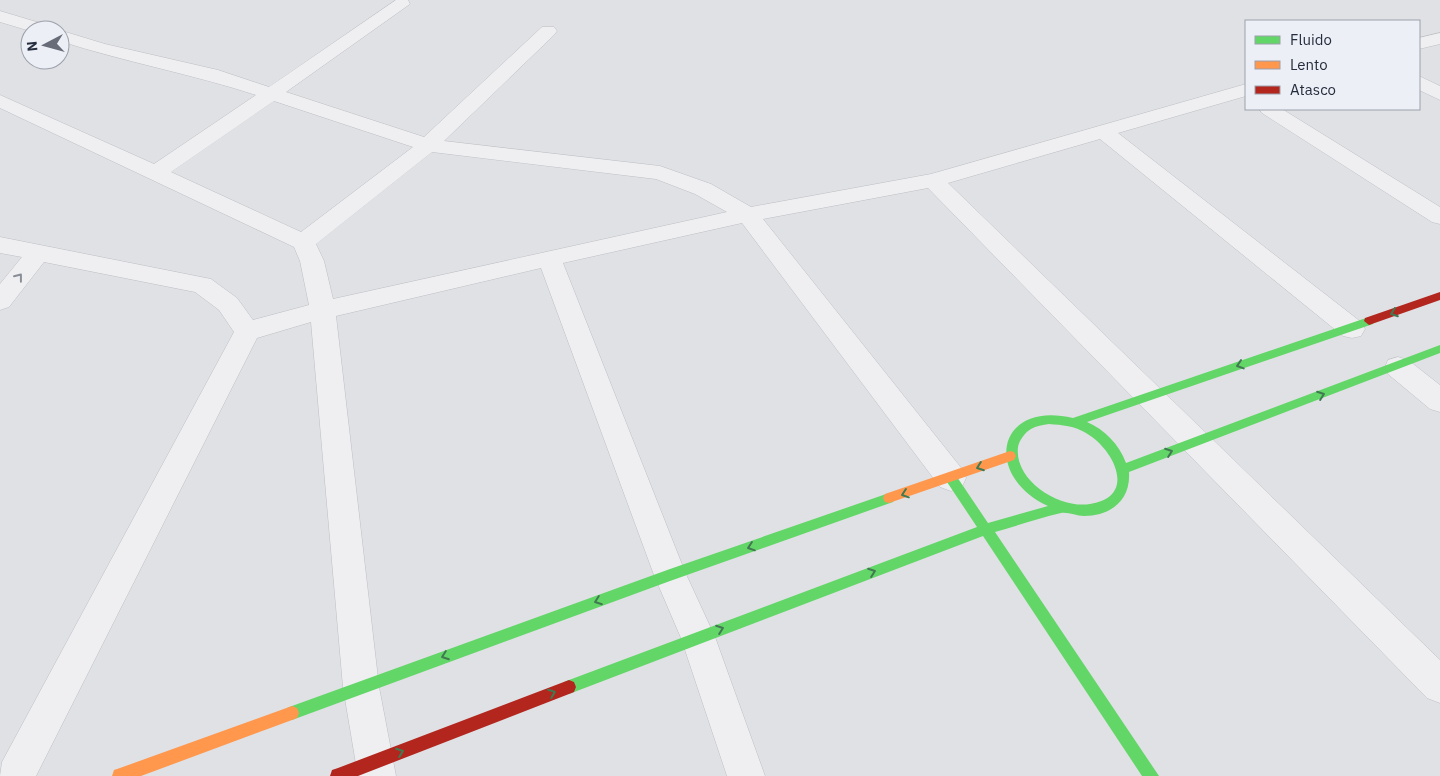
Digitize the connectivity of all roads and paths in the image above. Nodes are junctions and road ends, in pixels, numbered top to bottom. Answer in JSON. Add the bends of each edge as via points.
{"nodes":[{"id":1,"x":402,"y":4,"type":"dead end"},
{"id":2,"x":0,"y":16,"type":"edge"},
{"id":3,"x":20,"y":22,"type":"edge"},
{"id":4,"x":548,"y":31,"type":"dead end"},
{"id":5,"x":70,"y":38,"type":"edge"},
{"id":6,"x":1440,"y":38,"type":"edge"},
{"id":7,"x":1420,"y":44,"type":"edge"},
{"id":8,"x":1420,"y":83,"type":"edge"},
{"id":9,"x":1245,"y":92,"type":"edge"},
{"id":10,"x":271,"y":93,"type":"junction"},
{"id":11,"x":1440,"y":94,"type":"edge"},
{"id":12,"x":0,"y":101,"type":"edge"},
{"id":13,"x":1271,"y":110,"type":"edge"},
{"id":14,"x":1104,"y":132,"type":"junction"},
{"id":15,"x":428,"y":145,"type":"junction"},
{"id":16,"x":156,"y":174,"type":"junction"},
{"id":17,"x":933,"y":180,"type":"junction"},
{"id":18,"x":748,"y":215,"type":"junction"},
{"id":19,"x":1440,"y":217,"type":"edge"},
{"id":20,"x":303,"y":242,"type":"junction"},
{"id":21,"x":0,"y":244,"type":"edge"},
{"id":22,"x":38,"y":253,"type":"junction"},
{"id":23,"x":549,"y":258,"type":"junction"},
{"id":24,"x":1440,"y":296,"type":"edge"},
{"id":25,"x":0,"y":301,"type":"edge"},
{"id":26,"x":323,"y":310,"type":"junction"},
{"id":27,"x":1352,"y":329,"type":"junction"},
{"id":28,"x":247,"y":331,"type":"junction"},
{"id":29,"x":1440,"y":350,"type":"edge"},
{"id":30,"x":1398,"y":367,"type":"junction"},
{"id":31,"x":1149,"y":394,"type":"junction"},
{"id":32,"x":1440,"y":401,"type":"edge"},
{"id":33,"x":1074,"y":422,"type":"junction"},
{"id":34,"x":1197,"y":441,"type":"junction"},
{"id":35,"x":1010,"y":456,"type":"junction"},
{"id":36,"x":1123,"y":468,"type":"junction"},
{"id":37,"x":951,"y":478,"type":"junction"},
{"id":38,"x":1061,"y":508,"type":"junction"},
{"id":39,"x":987,"y":529,"type":"junction"},
{"id":40,"x":670,"y":575,"type":"junction"},
{"id":41,"x":698,"y":637,"type":"junction"},
{"id":42,"x":1440,"y":685,"type":"edge"},
{"id":43,"x":361,"y":687,"type":"junction"},
{"id":44,"x":13,"y":766,"type":"edge"},
{"id":45,"x":376,"y":769,"type":"edge"},
{"id":46,"x":120,"y":776,"type":"edge"},
{"id":47,"x":338,"y":776,"type":"edge"},
{"id":48,"x":746,"y":776,"type":"edge"},
{"id":49,"x":1151,"y":776,"type":"edge"}],
"edges":[{"from":1,"to":10,"type":"street"},
{"from":2,"to":3,"type":"street"},
{"from":4,"to":15,"type":"street"},
{"from":5,"to":10,"type":"street","via":[[211,74]]},
{"from":6,"to":7,"type":"street"},
{"from":8,"to":11,"type":"street"},
{"from":9,"to":14,"type":"street"},
{"from":10,"to":15,"type":"street"},
{"from":10,"to":16,"type":"street"},
{"from":12,"to":16,"type":"street"},
{"from":13,"to":19,"type":"street"},
{"from":14,"to":17,"type":"street"},
{"from":14,"to":27,"type":"street"},
{"from":15,"to":18,"type":"street","via":[[660,173],[703,189]]},
{"from":15,"to":20,"type":"street"},
{"from":16,"to":20,"type":"street"},
{"from":17,"to":18,"type":"street"},
{"from":17,"to":31,"type":"street"},
{"from":18,"to":23,"type":"street"},
{"from":18,"to":37,"type":"street"},
{"from":20,"to":26,"type":"street","via":[[312,261]]},
{"from":21,"to":22,"type":"street"},
{"from":25,"to":22,"type":"street","one_way":true},
{"from":22,"to":28,"type":"street","via":[[202,285],[228,304]]},
{"from":23,"to":26,"type":"street"},
{"from":23,"to":40,"type":"street"},
{"from":24,"to":27,"type":"street","one_way":true},
{"from":26,"to":28,"type":"street"},
{"from":26,"to":43,"type":"street"},
{"from":27,"to":31,"type":"street","one_way":true},
{"from":28,"to":44,"type":"street"},
{"from":29,"to":30,"type":"street"},
{"from":30,"to":32,"type":"street"},
{"from":34,"to":30,"type":"street","one_way":true},
{"from":31,"to":33,"type":"street"},
{"from":31,"to":34,"type":"street"},
{"from":33,"to":35,"type":"street","via":[[1049,419],[1028,424],[1014,437]]},
{"from":33,"to":36,"type":"street","via":[[1109,443]]},
{"from":36,"to":34,"type":"street","one_way":true},
{"from":34,"to":42,"type":"street"},
{"from":35,"to":37,"type":"street","one_way":true},
{"from":35,"to":38,"type":"street","via":[[1025,487],[1042,500]]},
{"from":36,"to":38,"type":"street","via":[[1122,488],[1110,504],[1088,512]]},
{"from":37,"to":39,"type":"street"},
{"from":37,"to":40,"type":"street","one_way":true},
{"from":38,"to":39,"type":"street"},
{"from":41,"to":39,"type":"street","one_way":true},
{"from":39,"to":49,"type":"street"},
{"from":40,"to":41,"type":"street"},
{"from":40,"to":43,"type":"street","one_way":true},
{"from":45,"to":41,"type":"street","one_way":true},
{"from":41,"to":48,"type":"street"},
{"from":43,"to":45,"type":"street"},
{"from":43,"to":46,"type":"street"},
{"from":45,"to":47,"type":"street"}]}
